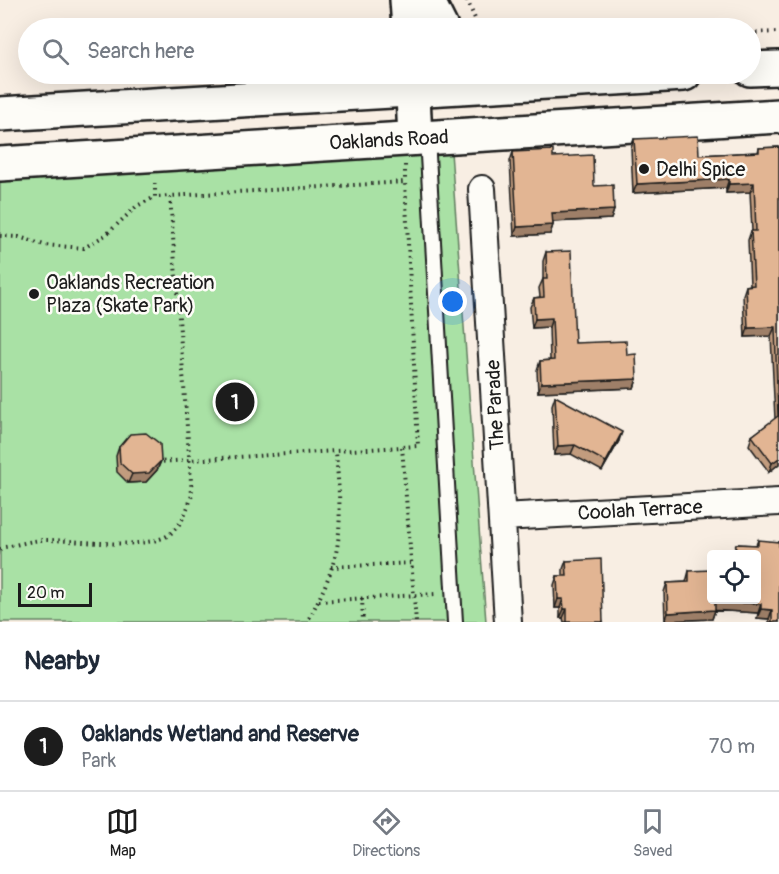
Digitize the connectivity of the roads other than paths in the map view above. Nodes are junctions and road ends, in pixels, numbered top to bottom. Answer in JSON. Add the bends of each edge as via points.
{"nodes":[{"id":1,"x":407,"y":0,"type":"edge"},
{"id":2,"x":427,"y":0,"type":"edge"},
{"id":3,"x":409,"y":18,"type":"edge"},
{"id":4,"x":436,"y":18,"type":"edge"},
{"id":5,"x":779,"y":68,"type":"edge"},
{"id":6,"x":761,"y":69,"type":"edge"},
{"id":7,"x":375,"y":84,"type":"edge"},
{"id":8,"x":413,"y":84,"type":"edge"},
{"id":9,"x":0,"y":114,"type":"edge"},
{"id":10,"x":779,"y":117,"type":"edge"},
{"id":11,"x":421,"y":138,"type":"junction"},
{"id":12,"x":0,"y":164,"type":"edge"},
{"id":13,"x":482,"y":189,"type":"dead end"},
{"id":14,"x":779,"y":502,"type":"edge"},
{"id":15,"x":501,"y":518,"type":"junction"},
{"id":16,"x":455,"y":622,"type":"edge"},
{"id":17,"x":508,"y":622,"type":"edge"}],
"edges":[{"from":1,"to":3,"type":"main road"},
{"from":2,"to":4,"type":"main road"},
{"from":5,"to":6,"type":"main road"},
{"from":7,"to":9,"type":"main road"},
{"from":8,"to":11,"type":"main road"},
{"from":10,"to":11,"type":"main road","name":"Oaklands Road"},
{"from":11,"to":12,"type":"main road","name":"Oaklands Road"},
{"from":11,"to":16,"type":"lane"},
{"from":13,"to":15,"type":"street","name":"The Parade"},
{"from":14,"to":15,"type":"street","name":"Coolah Terrace"},
{"from":15,"to":17,"type":"street","name":"The Parade"}]}
